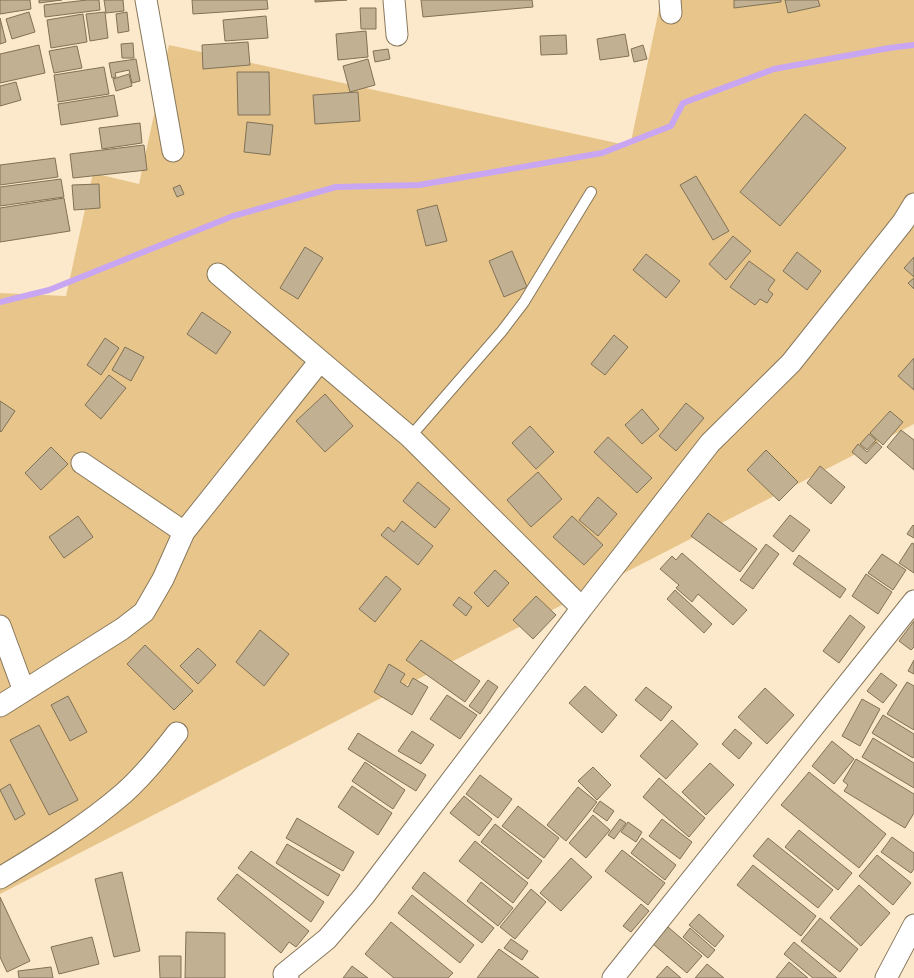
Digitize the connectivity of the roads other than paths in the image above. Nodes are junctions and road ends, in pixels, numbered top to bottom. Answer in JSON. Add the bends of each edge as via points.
{"nodes":[{"id":1,"x":146,"y":0,"type":"edge"},
{"id":2,"x":394,"y":0,"type":"edge"},
{"id":3,"x":396,"y":35,"type":"dead end"},
{"id":4,"x":173,"y":151,"type":"dead end"},
{"id":5,"x":592,"y":192,"type":"dead end"},
{"id":6,"x":914,"y":204,"type":"edge"},
{"id":7,"x":218,"y":274,"type":"dead end"},
{"id":8,"x":320,"y":361,"type":"junction"},
{"id":9,"x":410,"y":438,"type":"junction"},
{"id":10,"x":82,"y":463,"type":"dead end"},
{"id":11,"x":184,"y":532,"type":"junction"},
{"id":12,"x":914,"y":600,"type":"edge"},
{"id":13,"x":582,"y":608,"type":"junction"},
{"id":14,"x":0,"y":626,"type":"edge"},
{"id":15,"x":24,"y":691,"type":"junction"},
{"id":16,"x":0,"y":706,"type":"edge"},
{"id":17,"x":177,"y":733,"type":"dead end"},
{"id":18,"x":0,"y":878,"type":"edge"},
{"id":19,"x":914,"y":925,"type":"edge"},
{"id":20,"x":283,"y":977,"type":"edge"},
{"id":21,"x":613,"y":978,"type":"edge"},
{"id":22,"x":886,"y":978,"type":"edge"}],
"edges":[{"from":1,"to":4,"type":"street"},
{"from":2,"to":3,"type":"street"},
{"from":5,"to":9,"type":"lane","via":[[524,302]]},
{"from":6,"to":13,"type":"street","via":[[903,222],[791,363],[710,443]]},
{"from":7,"to":8,"type":"street"},
{"from":8,"to":9,"type":"street"},
{"from":8,"to":11,"type":"street"},
{"from":9,"to":13,"type":"street"},
{"from":10,"to":11,"type":"street"},
{"from":11,"to":15,"type":"street","via":[[163,579],[144,612],[122,629]]},
{"from":12,"to":21,"type":"street"},
{"from":13,"to":20,"type":"street","via":[[364,896],[327,939]]},
{"from":14,"to":15,"type":"street"},
{"from":15,"to":16,"type":"street"},
{"from":17,"to":18,"type":"street","via":[[158,758],[124,793],[58,843]]},
{"from":19,"to":22,"type":"street"}]}
